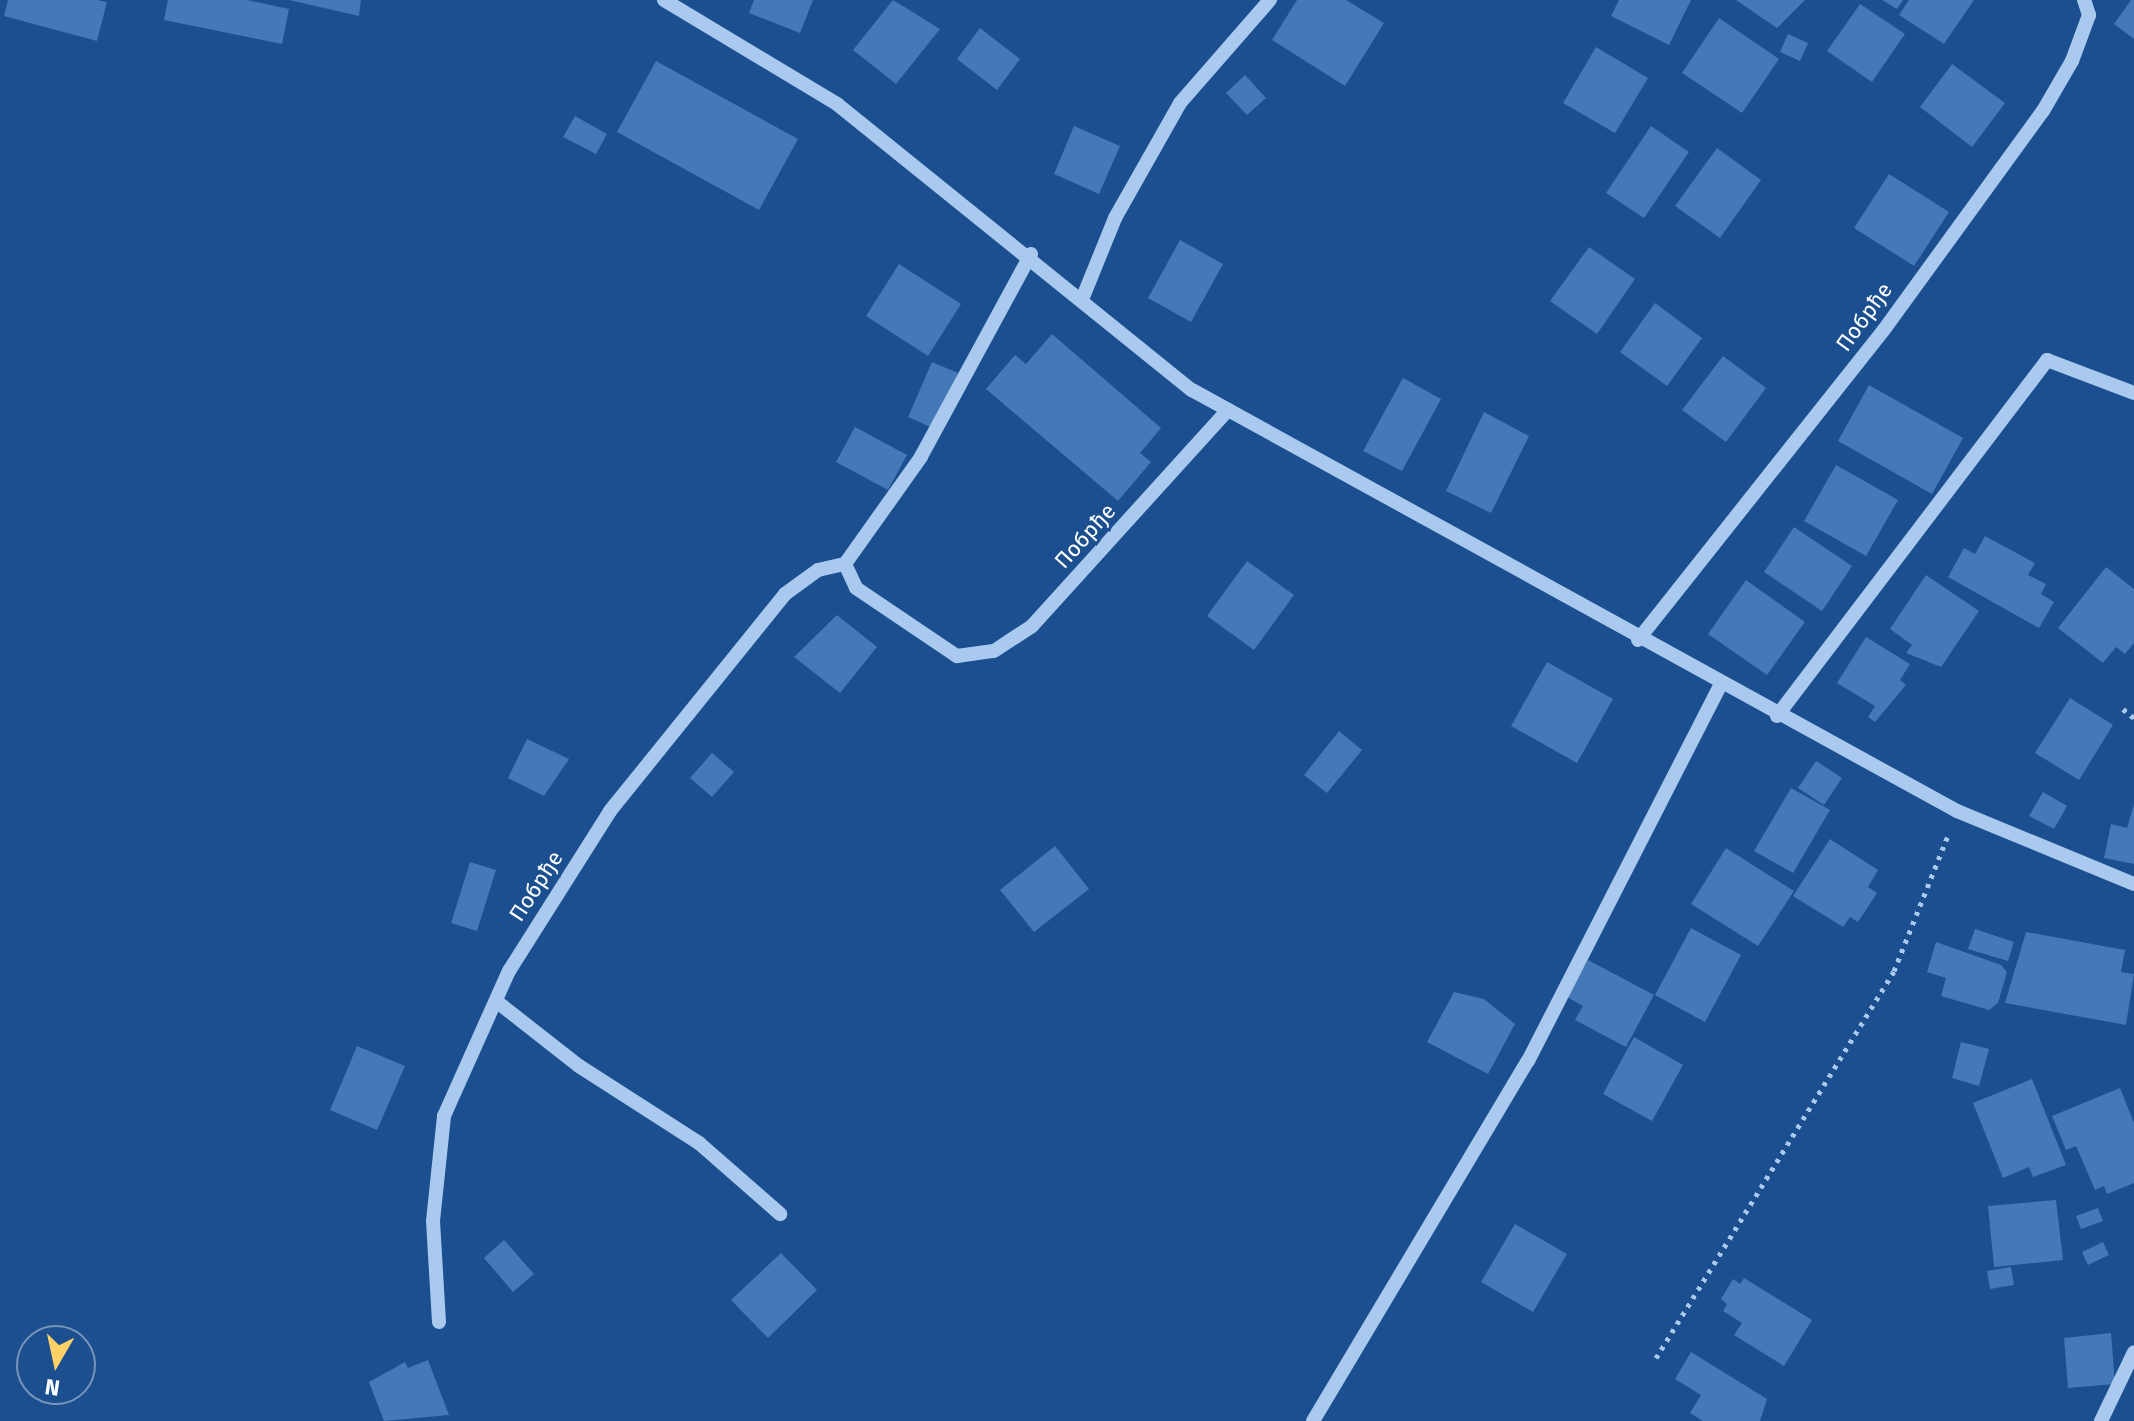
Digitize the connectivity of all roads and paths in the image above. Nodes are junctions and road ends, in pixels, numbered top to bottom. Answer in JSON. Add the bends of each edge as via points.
{"nodes":[{"id":1,"x":664,"y":0,"type":"edge"},
{"id":2,"x":1270,"y":0,"type":"edge"},
{"id":3,"x":2084,"y":0,"type":"edge"},
{"id":4,"x":1031,"y":254,"type":"junction"},
{"id":5,"x":1083,"y":297,"type":"junction"},
{"id":6,"x":2134,"y":393,"type":"edge"},
{"id":7,"x":1228,"y":410,"type":"junction"},
{"id":8,"x":845,"y":564,"type":"junction"},
{"id":9,"x":1638,"y":640,"type":"junction"},
{"id":10,"x":1720,"y":686,"type":"junction"},
{"id":11,"x":2123,"y":709,"type":"dead end"},
{"id":12,"x":1777,"y":716,"type":"junction"},
{"id":13,"x":2134,"y":718,"type":"edge"},
{"id":14,"x":1957,"y":811,"type":"junction"},
{"id":15,"x":2134,"y":884,"type":"edge"},
{"id":16,"x":496,"y":1001,"type":"junction"},
{"id":17,"x":780,"y":1214,"type":"dead end"},
{"id":18,"x":439,"y":1322,"type":"dead end"},
{"id":19,"x":2134,"y":1352,"type":"edge"},
{"id":20,"x":1656,"y":1358,"type":"dead end"},
{"id":21,"x":1313,"y":1421,"type":"edge"},
{"id":22,"x":2101,"y":1421,"type":"edge"}],
"edges":[{"from":1,"to":4,"type":"street","via":[[837,104]]},
{"from":2,"to":5,"type":"street","via":[[1180,103],[1115,218]]},
{"from":3,"to":9,"type":"street","name":"Побрђе","via":[[2089,15],[2081,38],[2043,111],[1883,331]]},
{"from":4,"to":5,"type":"street"},
{"from":4,"to":8,"type":"street","via":[[921,457]]},
{"from":5,"to":7,"type":"street","via":[[1192,390]]},
{"from":6,"to":12,"type":"street","via":[[2047,360]]},
{"from":7,"to":8,"type":"street","name":"Побрђе","via":[[1032,626],[994,651],[957,656],[856,588]]},
{"from":7,"to":9,"type":"street"},
{"from":8,"to":16,"type":"street","name":"Побрђе","via":[[818,570],[785,594],[721,681],[681,720],[610,811]]},
{"from":9,"to":10,"type":"street"},
{"from":10,"to":12,"type":"street"},
{"from":10,"to":21,"type":"street","via":[[1528,1061]]},
{"from":11,"to":13,"type":"path"},
{"from":12,"to":14,"type":"street"},
{"from":14,"to":15,"type":"street"},
{"from":14,"to":20,"type":"path","via":[[1894,971]]},
{"from":16,"to":17,"type":"street","via":[[579,1066],[699,1143]]},
{"from":16,"to":18,"type":"street","name":"Побрђе","via":[[444,1116],[433,1221]]},
{"from":19,"to":22,"type":"street"}]}
